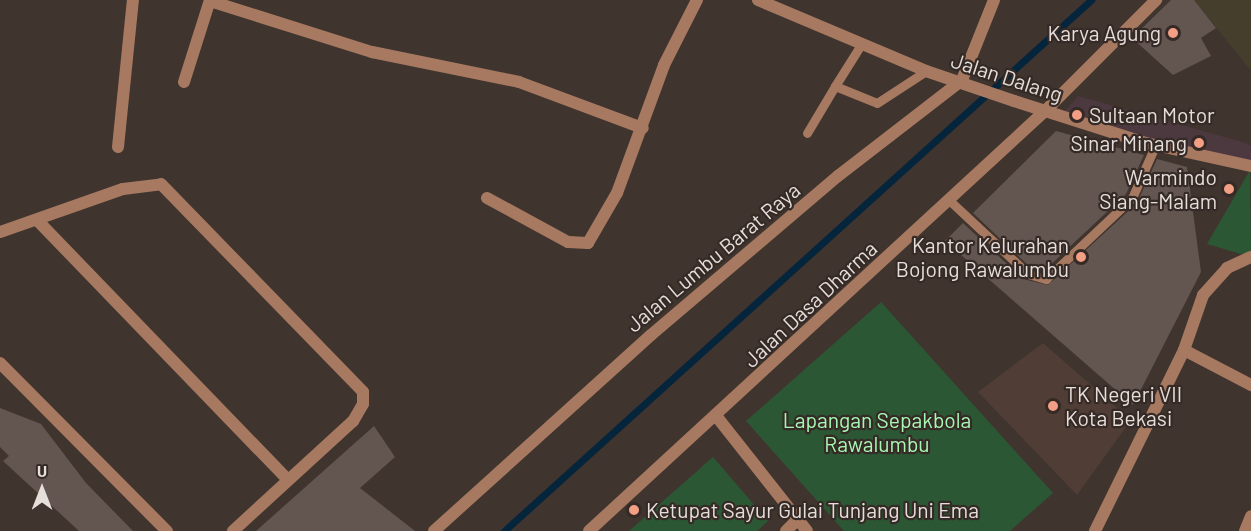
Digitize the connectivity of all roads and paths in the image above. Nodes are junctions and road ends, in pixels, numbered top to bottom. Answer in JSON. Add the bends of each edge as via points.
{"nodes":[{"id":1,"x":133,"y":0,"type":"edge"},
{"id":2,"x":697,"y":0,"type":"edge"},
{"id":3,"x":758,"y":0,"type":"edge"},
{"id":4,"x":994,"y":0,"type":"edge"},
{"id":5,"x":1156,"y":0,"type":"edge"},
{"id":6,"x":210,"y":1,"type":"edge"},
{"id":7,"x":862,"y":43,"type":"junction"},
{"id":8,"x":926,"y":71,"type":"junction"},
{"id":9,"x":962,"y":80,"type":"junction"},
{"id":10,"x":184,"y":82,"type":"dead end"},
{"id":11,"x":835,"y":86,"type":"junction"},
{"id":12,"x":1046,"y":110,"type":"junction"},
{"id":13,"x":643,"y":128,"type":"junction"},
{"id":14,"x":807,"y":133,"type":"dead end"},
{"id":15,"x":1155,"y":146,"type":"junction"},
{"id":16,"x":118,"y":147,"type":"dead end"},
{"id":17,"x":1251,"y":166,"type":"edge"},
{"id":18,"x":487,"y":198,"type":"dead end"},
{"id":19,"x":949,"y":201,"type":"junction"},
{"id":20,"x":37,"y":220,"type":"junction"},
{"id":21,"x":0,"y":232,"type":"edge"},
{"id":22,"x":1251,"y":256,"type":"edge"},
{"id":23,"x":1184,"y":350,"type":"junction"},
{"id":24,"x":0,"y":363,"type":"edge"},
{"id":25,"x":1251,"y":385,"type":"edge"},
{"id":26,"x":717,"y":417,"type":"junction"},
{"id":27,"x":288,"y":480,"type":"junction"},
{"id":28,"x":1251,"y":516,"type":"edge"},
{"id":29,"x":797,"y":520,"type":"junction"},
{"id":30,"x":167,"y":531,"type":"edge"},
{"id":31,"x":233,"y":531,"type":"edge"},
{"id":32,"x":434,"y":531,"type":"edge"},
{"id":33,"x":589,"y":531,"type":"edge"},
{"id":34,"x":786,"y":531,"type":"edge"},
{"id":35,"x":807,"y":531,"type":"edge"},
{"id":36,"x":1095,"y":531,"type":"edge"},
{"id":37,"x":1245,"y":531,"type":"edge"}],
"edges":[{"from":1,"to":16,"type":"street"},
{"from":2,"to":13,"type":"street","via":[[664,65]]},
{"from":3,"to":7,"type":"street","name":"Jalan Dalang"},
{"from":4,"to":9,"type":"street"},
{"from":5,"to":12,"type":"street","name":"Jalan Dasa Dharma"},
{"from":6,"to":10,"type":"street"},
{"from":6,"to":13,"type":"street","via":[[372,52],[519,82]]},
{"from":7,"to":8,"type":"street","name":"Jalan Dalang"},
{"from":7,"to":11,"type":"lane"},
{"from":8,"to":9,"type":"street","name":"Jalan Dalang"},
{"from":8,"to":11,"type":"lane","via":[[877,103]]},
{"from":9,"to":12,"type":"street","name":"Jalan Dalang"},
{"from":9,"to":32,"type":"street","name":"Jalan Lumbu Barat Raya","via":[[838,176],[651,335]]},
{"from":11,"to":14,"type":"lane"},
{"from":12,"to":15,"type":"street","name":"Jalan Dalang"},
{"from":12,"to":19,"type":"street","name":"Jalan Dasa Dharma"},
{"from":13,"to":18,"type":"street","via":[[617,193],[588,243],[568,242]]},
{"from":15,"to":17,"type":"street","name":"Jalan Dalang"},
{"from":15,"to":19,"type":"lane","via":[[1132,198],[1046,279],[1028,274]]},
{"from":19,"to":26,"type":"street","name":"Jalan Dasa Dharma"},
{"from":20,"to":21,"type":"street"},
{"from":20,"to":27,"type":"street"},
{"from":20,"to":27,"type":"street","via":[[123,189],[161,184],[363,392],[363,404],[353,421]]},
{"from":22,"to":23,"type":"street","via":[[1227,268],[1212,283]]},
{"from":23,"to":25,"type":"street"},
{"from":23,"to":36,"type":"street"},
{"from":24,"to":30,"type":"street"},
{"from":26,"to":29,"type":"street"},
{"from":26,"to":33,"type":"street","name":"Jalan Dasa Dharma"},
{"from":27,"to":31,"type":"street"},
{"from":28,"to":37,"type":"street"},
{"from":29,"to":34,"type":"street"},
{"from":29,"to":35,"type":"street"}]}
